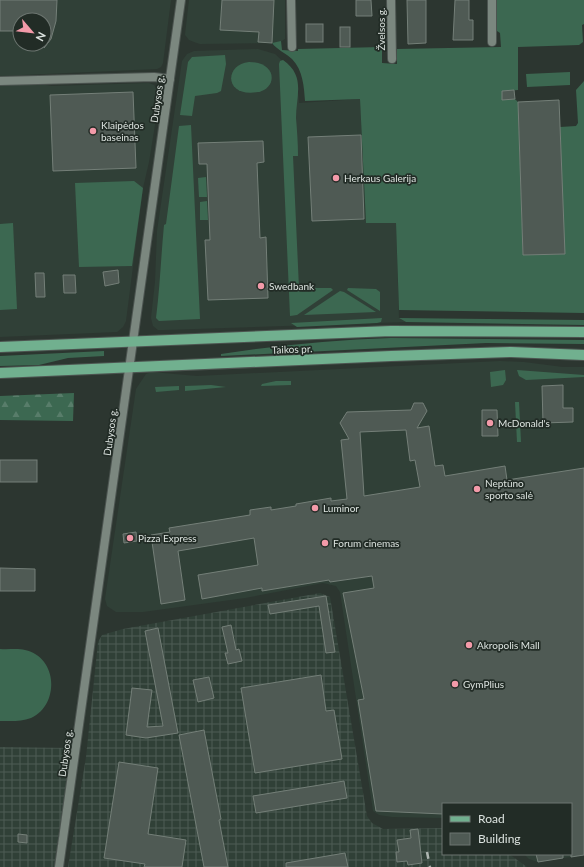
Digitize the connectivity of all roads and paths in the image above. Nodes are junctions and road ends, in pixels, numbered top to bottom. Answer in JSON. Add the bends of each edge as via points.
{"nodes":[{"id":1,"x":181,"y":0,"type":"edge"},
{"id":2,"x":291,"y":0,"type":"edge"},
{"id":3,"x":391,"y":0,"type":"edge"},
{"id":4,"x":492,"y":0,"type":"edge"},
{"id":5,"x":492,"y":42,"type":"dead end"},
{"id":6,"x":292,"y":47,"type":"dead end"},
{"id":7,"x":392,"y":59,"type":"dead end"},
{"id":8,"x":170,"y":79,"type":"junction"},
{"id":9,"x":0,"y":81,"type":"edge"},
{"id":10,"x":584,"y":332,"type":"edge"},
{"id":11,"x":133,"y":342,"type":"junction"},
{"id":12,"x":0,"y":347,"type":"edge"},
{"id":13,"x":584,"y":355,"type":"edge"},
{"id":14,"x":130,"y":367,"type":"junction"},
{"id":15,"x":0,"y":373,"type":"edge"},
{"id":16,"x":59,"y":867,"type":"edge"}],
"edges":[{"from":1,"to":8,"type":"street","name":"Dubysos g."},
{"from":2,"to":6,"type":"street"},
{"from":3,"to":7,"type":"street","name":"Žvelsos g."},
{"from":4,"to":5,"type":"street"},
{"from":8,"to":9,"type":"street","via":[[154,77]]},
{"from":8,"to":11,"type":"street","name":"Dubysos g."},
{"from":10,"to":11,"type":"main road","name":"Taikos pr.","via":[[391,332]]},
{"from":11,"to":12,"type":"main road","name":"Taikos pr."},
{"from":11,"to":14,"type":"street","name":"Dubysos g."},
{"from":13,"to":14,"type":"main road","name":"Taikos pr.","via":[[473,353]]},
{"from":14,"to":15,"type":"main road","name":"Taikos pr."},
{"from":14,"to":16,"type":"street","name":"Dubysos g."}]}
